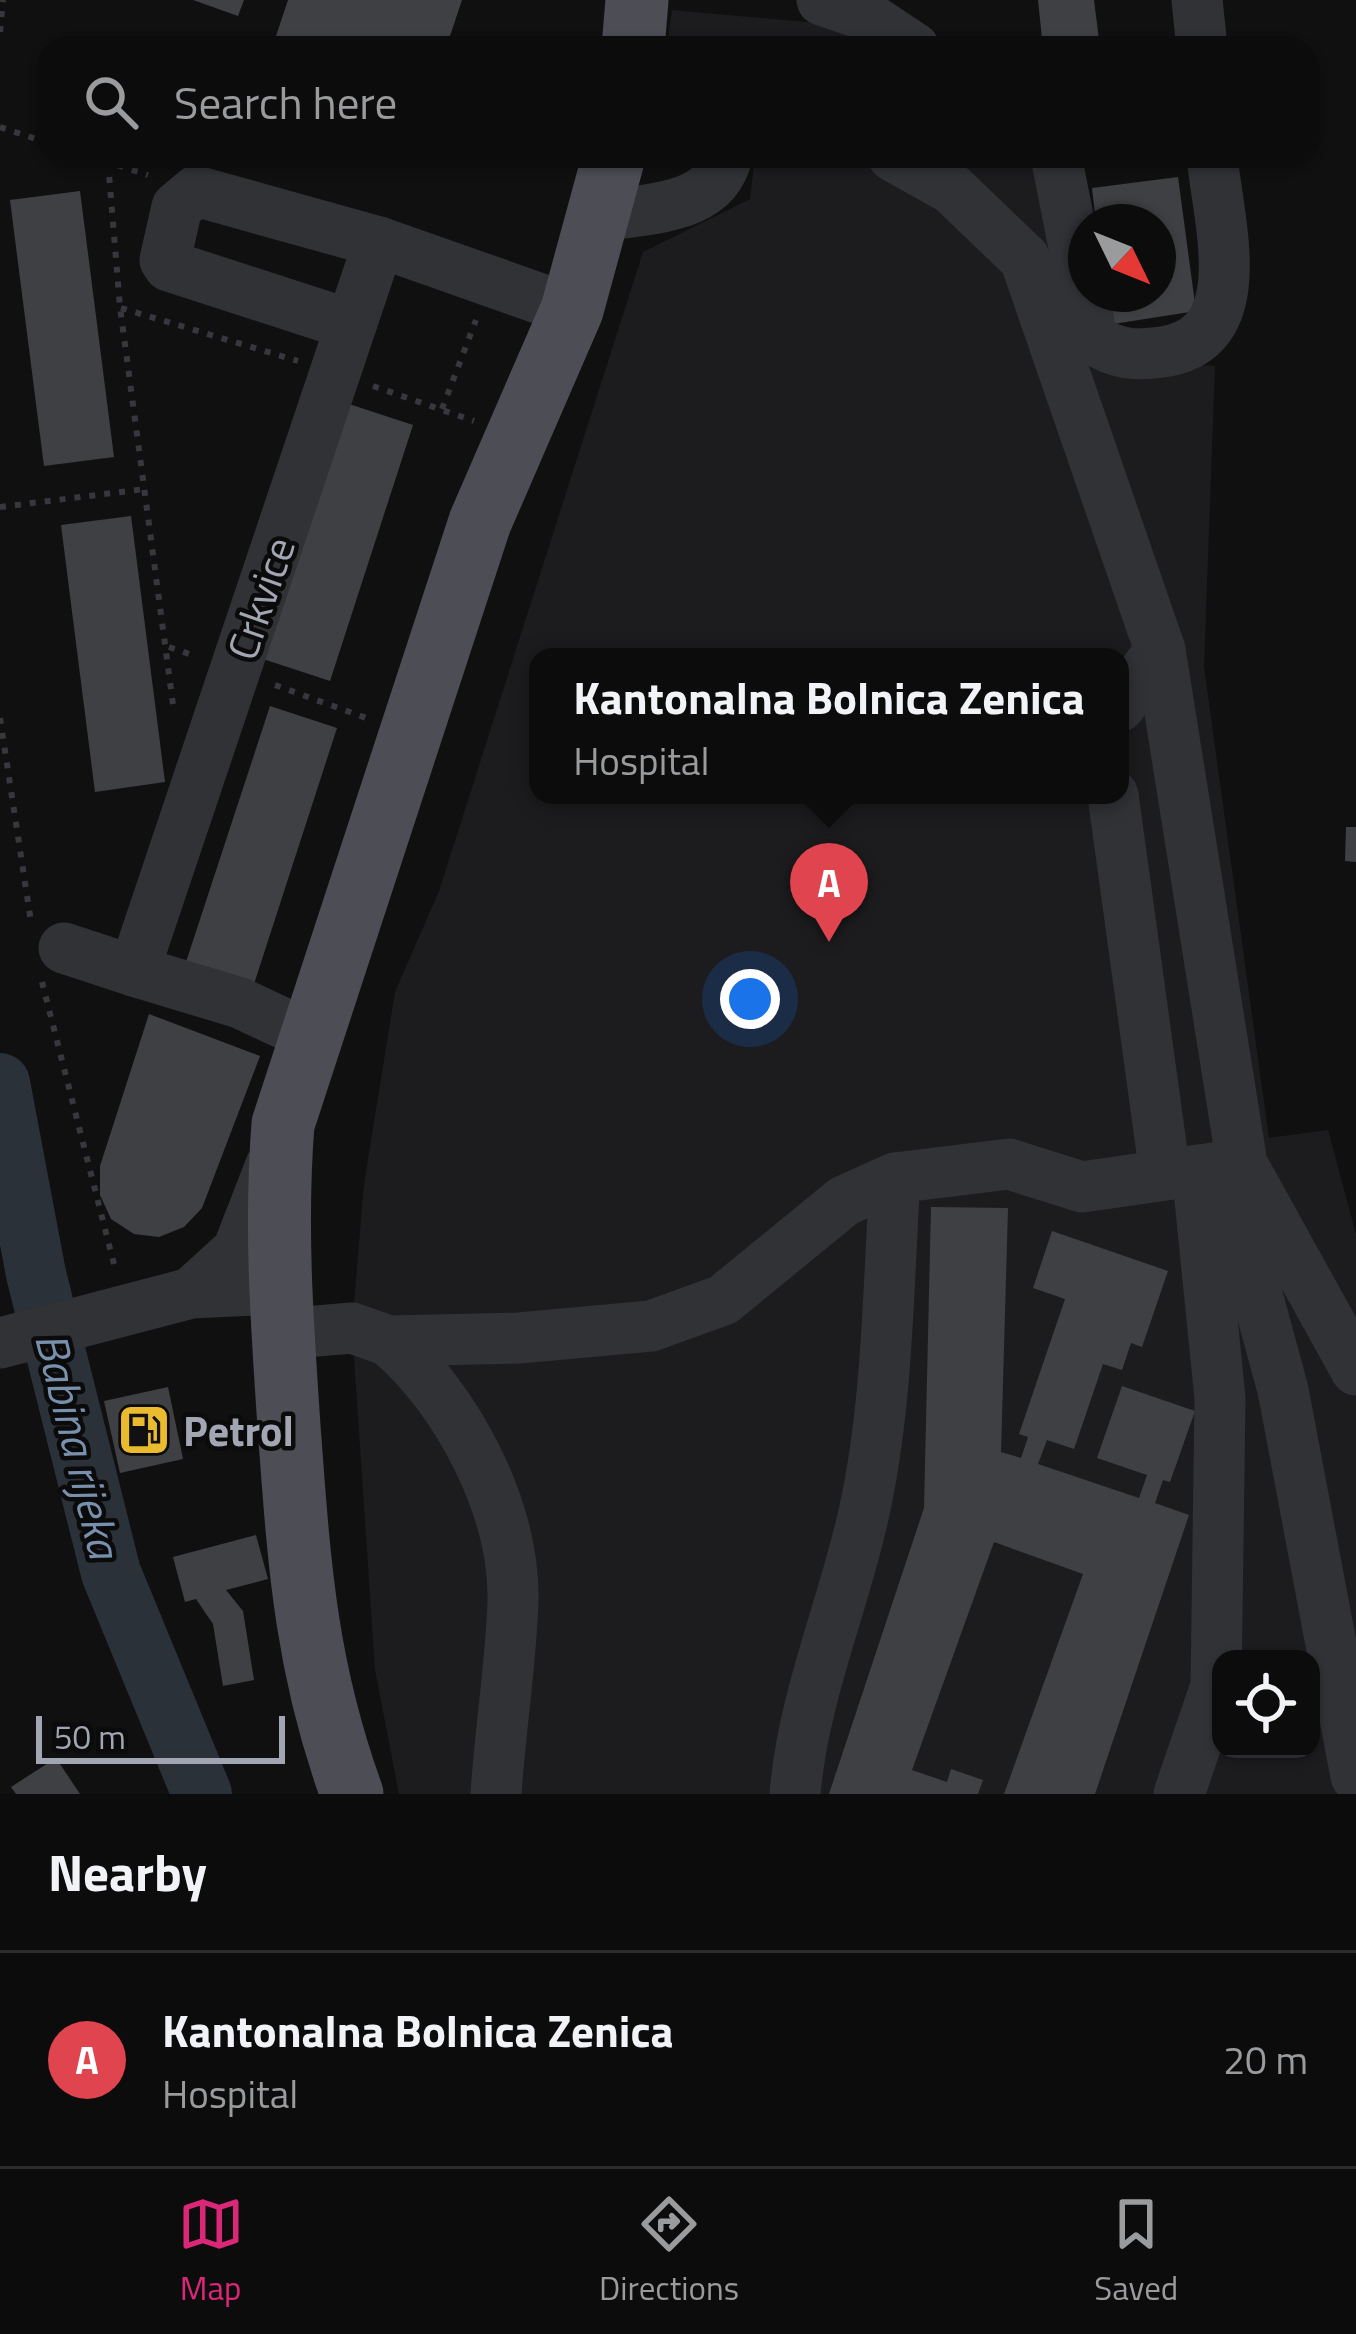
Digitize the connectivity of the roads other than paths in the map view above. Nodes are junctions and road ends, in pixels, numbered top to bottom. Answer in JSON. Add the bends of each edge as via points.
{"nodes":[{"id":1,"x":637,"y":0,"type":"edge"},
{"id":2,"x":822,"y":0,"type":"edge"},
{"id":3,"x":1197,"y":0,"type":"edge"},
{"id":4,"x":634,"y":36,"type":"edge"},
{"id":5,"x":896,"y":36,"type":"edge"},
{"id":6,"x":1201,"y":36,"type":"edge"},
{"id":7,"x":611,"y":168,"type":"edge"},
{"id":8,"x":724,"y":168,"type":"edge"},
{"id":9,"x":914,"y":168,"type":"edge"},
{"id":10,"x":1058,"y":168,"type":"edge"},
{"id":11,"x":1213,"y":168,"type":"edge"},
{"id":12,"x":599,"y":217,"type":"junction"},
{"id":13,"x":379,"y":242,"type":"junction"},
{"id":14,"x":572,"y":310,"type":"junction"},
{"id":15,"x":351,"y":325,"type":"junction"},
{"id":16,"x":1160,"y":650,"type":"junction"},
{"id":17,"x":1129,"y":693,"type":"edge"},
{"id":18,"x":1115,"y":804,"type":"edge"},
{"id":19,"x":46,"y":952,"type":"road end"},
{"id":20,"x":134,"y":971,"type":"junction"},
{"id":21,"x":308,"y":1036,"type":"junction"},
{"id":22,"x":284,"y":1124,"type":"junction"},
{"id":23,"x":1207,"y":1169,"type":"junction"},
{"id":24,"x":895,"y":1178,"type":"junction"},
{"id":25,"x":191,"y":1292,"type":"junction"},
{"id":26,"x":280,"y":1312,"type":"junction"},
{"id":27,"x":389,"y":1341,"type":"junction"},
{"id":28,"x":0,"y":1343,"type":"edge"},
{"id":29,"x":1356,"y":1370,"type":"edge"},
{"id":30,"x":1356,"y":1776,"type":"edge"},
{"id":31,"x":352,"y":1794,"type":"edge"},
{"id":32,"x":496,"y":1794,"type":"edge"},
{"id":33,"x":795,"y":1794,"type":"edge"},
{"id":34,"x":1179,"y":1794,"type":"edge"}],
"edges":[{"from":1,"to":4,"type":"main road"},
{"from":2,"to":5,"type":"street"},
{"from":3,"to":6,"type":"street"},
{"from":7,"to":12,"type":"main road"},
{"from":8,"to":12,"type":"street","via":[[705,195]]},
{"from":9,"to":16,"type":"street","via":[[952,189],[1025,259]]},
{"from":10,"to":11,"type":"street","via":[[1092,338],[1137,355],[1192,344],[1213,328],[1224,303]]},
{"from":12,"to":14,"type":"main road"},
{"from":13,"to":14,"type":"street"},
{"from":13,"to":15,"type":"street","name":"Crkvice"},
{"from":13,"to":15,"type":"street","via":[[196,191],[177,207],[169,266]]},
{"from":14,"to":21,"type":"main road","via":[[480,522]]},
{"from":15,"to":20,"type":"street","name":"Crkvice"},
{"from":16,"to":17,"type":"street"},
{"from":16,"to":23,"type":"street"},
{"from":18,"to":23,"type":"street"},
{"from":19,"to":20,"type":"street"},
{"from":20,"to":21,"type":"street","via":[[240,1003]]},
{"from":21,"to":22,"type":"main road"},
{"from":22,"to":25,"type":"street","via":[[238,1250]]},
{"from":22,"to":26,"type":"main road","via":[[276,1210]]},
{"from":23,"to":24,"type":"street","via":[[1082,1186],[1009,1165]]},
{"from":23,"to":29,"type":"street"},
{"from":23,"to":30,"type":"street","via":[[1283,1390]]},
{"from":23,"to":34,"type":"street","via":[[1220,1398],[1216,1686]]},
{"from":24,"to":27,"type":"street","via":[[844,1201],[723,1300],[651,1325]]},
{"from":24,"to":33,"type":"street","via":[[873,1461],[815,1681]]},
{"from":25,"to":26,"type":"street"},
{"from":25,"to":28,"type":"street"},
{"from":26,"to":27,"type":"street"},
{"from":26,"to":31,"type":"main road","via":[[304,1617],[322,1712]]},
{"from":27,"to":32,"type":"street","via":[[429,1382],[479,1457],[497,1508],[513,1596]]}]}
